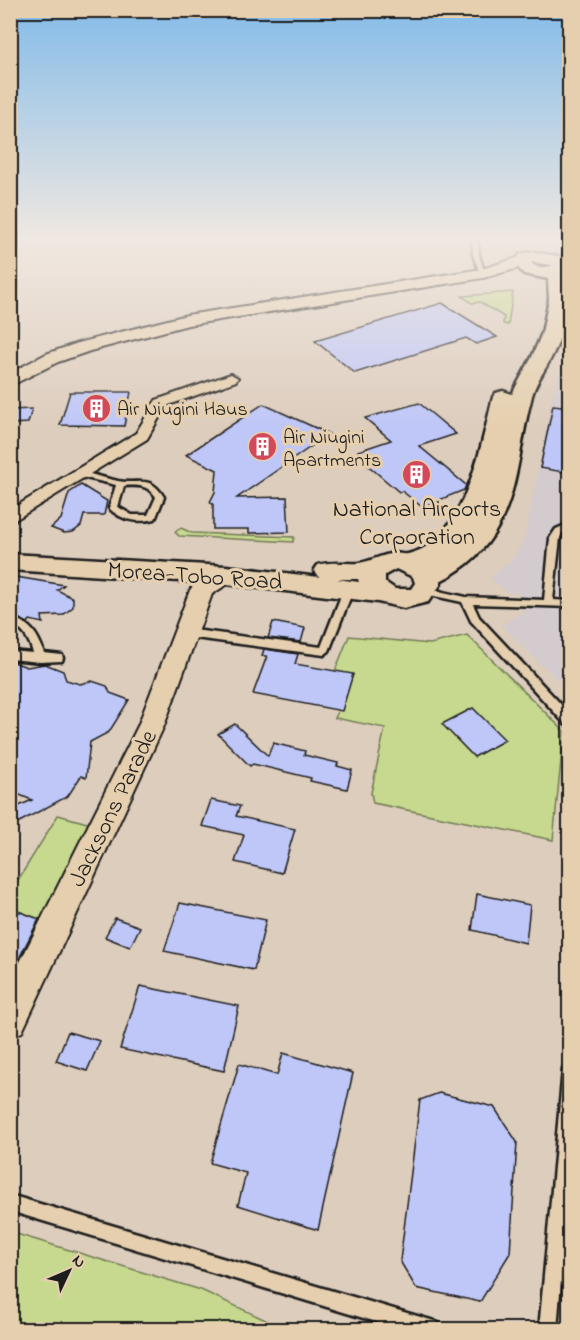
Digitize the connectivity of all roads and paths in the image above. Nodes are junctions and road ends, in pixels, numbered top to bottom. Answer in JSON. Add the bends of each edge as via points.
{"nodes":[{"id":1,"x":297,"y":303,"type":"edge"},
{"id":2,"x":556,"y":303,"type":"edge"},
{"id":3,"x":231,"y":378,"type":"dead end"},
{"id":4,"x":10,"y":381,"type":"edge"},
{"id":5,"x":80,"y":474,"type":"junction"},
{"id":6,"x":121,"y":484,"type":"junction"},
{"id":7,"x":10,"y":518,"type":"edge"},
{"id":8,"x":570,"y":526,"type":"edge"},
{"id":9,"x":10,"y":547,"type":"edge"},
{"id":10,"x":10,"y":562,"type":"edge"},
{"id":11,"x":376,"y":567,"type":"junction"},
{"id":12,"x":420,"y":577,"type":"junction"},
{"id":13,"x":204,"y":580,"type":"junction"},
{"id":14,"x":349,"y":588,"type":"junction"},
{"id":15,"x":378,"y":593,"type":"junction"},
{"id":16,"x":466,"y":600,"type":"junction"},
{"id":17,"x":548,"y":604,"type":"junction"},
{"id":18,"x":570,"y":604,"type":"edge"},
{"id":19,"x":10,"y":620,"type":"edge"},
{"id":20,"x":187,"y":633,"type":"junction"},
{"id":21,"x":10,"y":655,"type":"edge"},
{"id":22,"x":40,"y":658,"type":"junction"},
{"id":23,"x":58,"y":658,"type":"dead end"},
{"id":24,"x":570,"y":722,"type":"edge"},
{"id":25,"x":10,"y":1020,"type":"edge"},
{"id":26,"x":570,"y":1069,"type":"edge"},
{"id":27,"x":10,"y":1203,"type":"edge"},
{"id":28,"x":434,"y":1329,"type":"edge"},
{"id":29,"x":548,"y":1329,"type":"edge"}],
"edges":[{"from":1,"to":4,"type":"street","via":[[187,320],[63,354]]},
{"from":2,"to":12,"type":"main road","via":[[545,353],[521,397],[493,510],[478,538],[455,562]]},
{"from":3,"to":5,"type":"street","via":[[161,403],[142,436]]},
{"from":5,"to":6,"type":"lane"},
{"from":5,"to":7,"type":"street"},
{"from":6,"to":6,"type":"lane","via":[[113,508],[119,514],[152,517],[160,497],[155,487],[145,482]]},
{"from":8,"to":17,"type":"lane","via":[[555,538]]},
{"from":9,"to":11,"type":"main road","name":"Morea-Tobo Road","via":[[268,569],[358,571]]},
{"from":10,"to":13,"type":"main road","name":"Morea-Tobo Road"},
{"from":11,"to":12,"type":"main road","via":[[396,561]]},
{"from":11,"to":15,"type":"main road","via":[[370,580]]},
{"from":12,"to":15,"type":"main road","via":[[419,596],[398,600]]},
{"from":12,"to":16,"type":"lane"},
{"from":13,"to":14,"type":"main road","name":"Morea-Tobo Road"},
{"from":13,"to":20,"type":"street","name":"Jacksons Parade"},
{"from":14,"to":15,"type":"main road","name":"Morea-Tobo Road"},
{"from":14,"to":20,"type":"lane","via":[[324,651]]},
{"from":16,"to":17,"type":"lane"},
{"from":16,"to":24,"type":"lane","via":[[475,619]]},
{"from":17,"to":18,"type":"lane"},
{"from":19,"to":22,"type":"lane","via":[[27,628]]},
{"from":20,"to":25,"type":"street","name":"Jacksons Parade","via":[[151,726]]},
{"from":21,"to":22,"type":"lane"},
{"from":22,"to":23,"type":"lane"},
{"from":26,"to":29,"type":"lane"},
{"from":27,"to":28,"type":"lane"}]}
